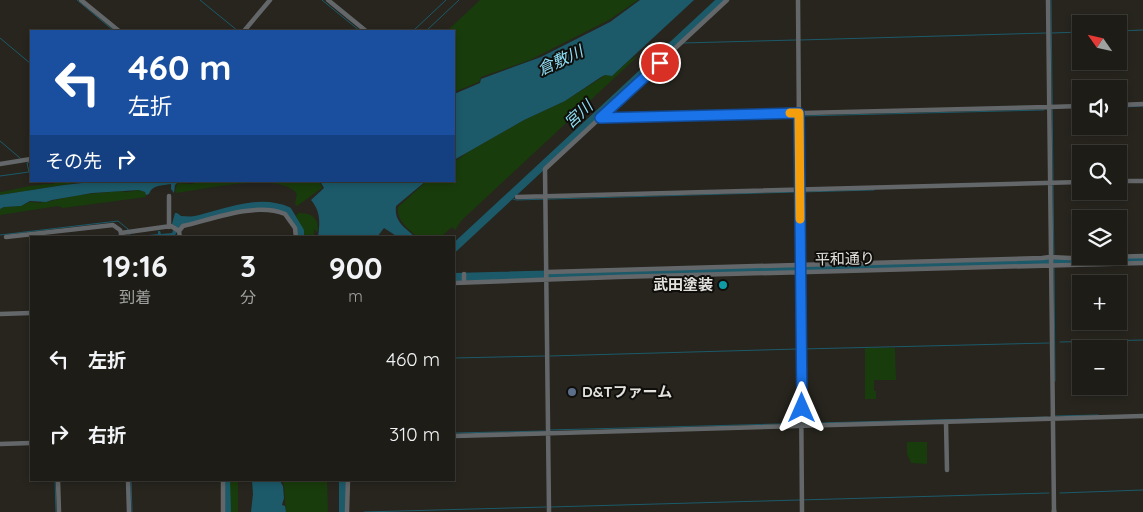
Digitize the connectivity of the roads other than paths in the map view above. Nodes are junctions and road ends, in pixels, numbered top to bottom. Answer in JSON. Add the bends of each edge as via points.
{"nodes":[{"id":1,"x":81,"y":0,"type":"edge"},
{"id":2,"x":270,"y":0,"type":"edge"},
{"id":3,"x":328,"y":0,"type":"edge"},
{"id":4,"x":727,"y":0,"type":"edge"},
{"id":5,"x":798,"y":0,"type":"edge"},
{"id":6,"x":1048,"y":0,"type":"edge"},
{"id":7,"x":118,"y":30,"type":"edge"},
{"id":8,"x":245,"y":30,"type":"edge"},
{"id":9,"x":365,"y":30,"type":"edge"},
{"id":10,"x":1143,"y":104,"type":"edge"},
{"id":11,"x":1127,"y":105,"type":"edge"},
{"id":12,"x":1072,"y":106,"type":"edge"},
{"id":13,"x":1051,"y":107,"type":"junction"},
{"id":14,"x":799,"y":115,"type":"junction"},
{"id":15,"x":599,"y":119,"type":"junction"},
{"id":16,"x":30,"y":159,"type":"edge"},
{"id":17,"x":0,"y":164,"type":"edge"},
{"id":18,"x":1127,"y":181,"type":"edge"},
{"id":19,"x":1143,"y":181,"type":"edge"},
{"id":20,"x":1072,"y":182,"type":"edge"},
{"id":21,"x":1052,"y":183,"type":"junction"},
{"id":22,"x":799,"y":191,"type":"junction"},
{"id":23,"x":169,"y":196,"type":"dead end"},
{"id":24,"x":517,"y":198,"type":"dead end"},
{"id":25,"x":546,"y":198,"type":"junction"},
{"id":26,"x":175,"y":229,"type":"junction"},
{"id":27,"x":49,"y":233,"type":"edge"},
{"id":28,"x":121,"y":235,"type":"edge"},
{"id":29,"x":179,"y":236,"type":"edge"},
{"id":30,"x":296,"y":236,"type":"edge"},
{"id":31,"x":6,"y":237,"type":"dead end"},
{"id":32,"x":1143,"y":256,"type":"edge"},
{"id":33,"x":1052,"y":257,"type":"junction"},
{"id":34,"x":1143,"y":263,"type":"edge"},
{"id":35,"x":1052,"y":266,"type":"junction"},
{"id":36,"x":800,"y":268,"type":"junction"},
{"id":37,"x":547,"y":276,"type":"junction"},
{"id":38,"x":455,"y":282,"type":"edge"},
{"id":39,"x":30,"y":313,"type":"edge"},
{"id":40,"x":0,"y":314,"type":"edge"},
{"id":41,"x":1143,"y":416,"type":"edge"},
{"id":42,"x":1054,"y":419,"type":"junction"},
{"id":43,"x":946,"y":422,"type":"junction"},
{"id":44,"x":802,"y":424,"type":"junction"},
{"id":45,"x":548,"y":431,"type":"junction"},
{"id":46,"x":455,"y":436,"type":"edge"},
{"id":47,"x":30,"y":443,"type":"edge"},
{"id":48,"x":0,"y":444,"type":"edge"},
{"id":49,"x":947,"y":470,"type":"dead end"},
{"id":50,"x":58,"y":481,"type":"edge"},
{"id":51,"x":128,"y":481,"type":"edge"},
{"id":52,"x":223,"y":481,"type":"edge"},
{"id":53,"x":348,"y":481,"type":"edge"},
{"id":54,"x":549,"y":508,"type":"edge"},
{"id":55,"x":59,"y":512,"type":"edge"},
{"id":56,"x":129,"y":512,"type":"edge"},
{"id":57,"x":223,"y":512,"type":"edge"},
{"id":58,"x":348,"y":512,"type":"edge"},
{"id":59,"x":802,"y":512,"type":"edge"},
{"id":60,"x":1054,"y":512,"type":"edge"}],
"edges":[{"from":1,"to":7,"type":"street"},
{"from":2,"to":8,"type":"street"},
{"from":3,"to":9,"type":"street"},
{"from":4,"to":15,"type":"street"},
{"from":5,"to":14,"type":"street"},
{"from":6,"to":13,"type":"street"},
{"from":10,"to":11,"type":"street"},
{"from":12,"to":13,"type":"street"},
{"from":13,"to":14,"type":"street"},
{"from":13,"to":21,"type":"street"},
{"from":14,"to":15,"type":"street"},
{"from":14,"to":22,"type":"street"},
{"from":15,"to":25,"type":"street","via":[[546,169]]},
{"from":16,"to":17,"type":"street"},
{"from":18,"to":19,"type":"street"},
{"from":20,"to":21,"type":"street"},
{"from":21,"to":22,"type":"street"},
{"from":21,"to":33,"type":"street"},
{"from":22,"to":25,"type":"street"},
{"from":22,"to":36,"type":"street"},
{"from":23,"to":26,"type":"street"},
{"from":24,"to":25,"type":"street"},
{"from":25,"to":37,"type":"street"},
{"from":26,"to":28,"type":"street"},
{"from":26,"to":29,"type":"street"},
{"from":26,"to":30,"type":"street","via":[[261,209],[286,214],[295,228]]},
{"from":27,"to":28,"type":"street","via":[[113,225]]},
{"from":27,"to":31,"type":"street"},
{"from":32,"to":33,"type":"street"},
{"from":33,"to":35,"type":"street"},
{"from":33,"to":36,"type":"street"},
{"from":34,"to":35,"type":"street","name":"平和通り"},
{"from":35,"to":36,"type":"street","name":"平和通り"},
{"from":35,"to":42,"type":"street"},
{"from":36,"to":37,"type":"street","name":"平和通り"},
{"from":36,"to":37,"type":"street"},
{"from":36,"to":44,"type":"street"},
{"from":37,"to":38,"type":"street","via":[[464,277]]},
{"from":37,"to":45,"type":"street"},
{"from":39,"to":40,"type":"street"},
{"from":41,"to":42,"type":"street"},
{"from":42,"to":43,"type":"street"},
{"from":42,"to":60,"type":"street"},
{"from":43,"to":44,"type":"street"},
{"from":43,"to":49,"type":"street"},
{"from":44,"to":45,"type":"street"},
{"from":44,"to":59,"type":"street"},
{"from":45,"to":46,"type":"street"},
{"from":45,"to":54,"type":"street"},
{"from":47,"to":48,"type":"street"},
{"from":50,"to":55,"type":"street"},
{"from":51,"to":56,"type":"street"},
{"from":52,"to":57,"type":"street"},
{"from":53,"to":58,"type":"street"}]}
